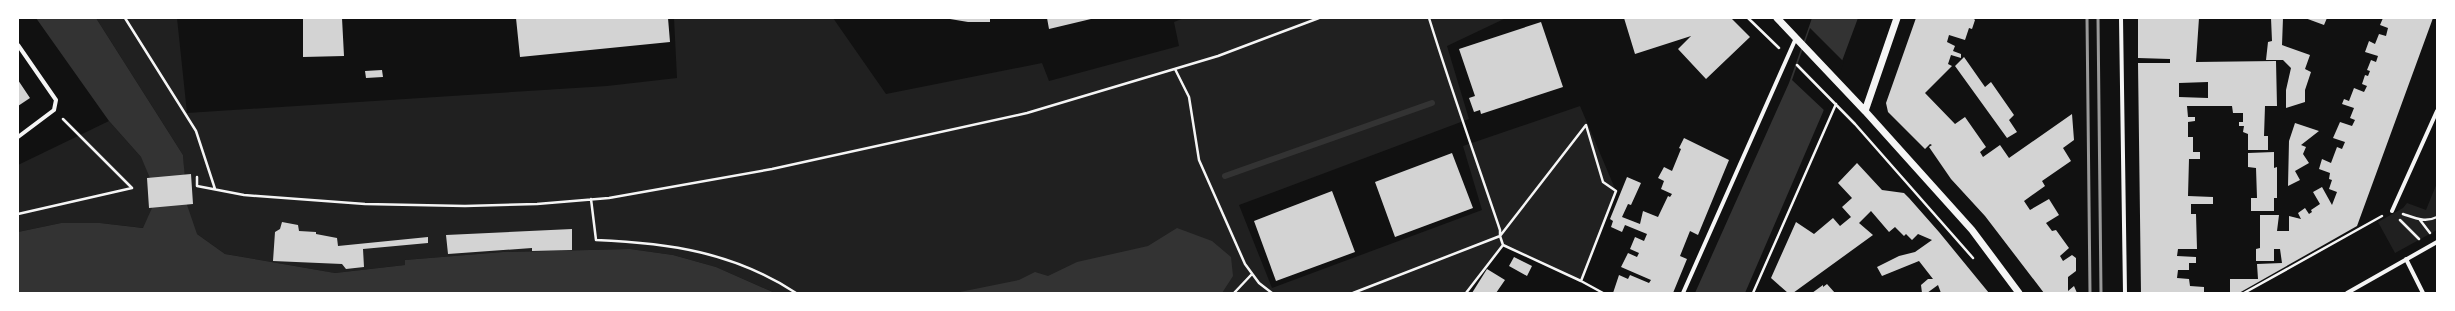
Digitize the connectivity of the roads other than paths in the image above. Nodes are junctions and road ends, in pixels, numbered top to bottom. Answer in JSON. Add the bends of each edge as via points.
{"nodes":[{"id":1,"x":1777,"y":18,"type":"edge"},
{"id":2,"x":1897,"y":18,"type":"edge"},
{"id":3,"x":2121,"y":18,"type":"edge"},
{"id":4,"x":1796,"y":38,"type":"junction"},
{"id":5,"x":18,"y":45,"type":"edge"},
{"id":6,"x":1865,"y":111,"type":"junction"},
{"id":7,"x":2437,"y":111,"type":"edge"},
{"id":8,"x":18,"y":137,"type":"edge"},
{"id":9,"x":2392,"y":211,"type":"road end"},
{"id":10,"x":2436,"y":242,"type":"edge"},
{"id":11,"x":2406,"y":259,"type":"junction"},
{"id":12,"x":1683,"y":293,"type":"edge"},
{"id":13,"x":2019,"y":293,"type":"edge"},
{"id":14,"x":2126,"y":293,"type":"edge"},
{"id":15,"x":2347,"y":293,"type":"edge"},
{"id":16,"x":2423,"y":293,"type":"edge"}],
"edges":[{"from":1,"to":4,"type":"street"},
{"from":2,"to":6,"type":"street"},
{"from":3,"to":14,"type":"street"},
{"from":4,"to":6,"type":"street"},
{"from":4,"to":12,"type":"street"},
{"from":5,"to":8,"type":"street","via":[[56,100],[54,110]]},
{"from":6,"to":13,"type":"street","via":[[1972,230]]},
{"from":7,"to":9,"type":"street"},
{"from":10,"to":11,"type":"street"},
{"from":11,"to":15,"type":"street"},
{"from":11,"to":16,"type":"street"}]}
